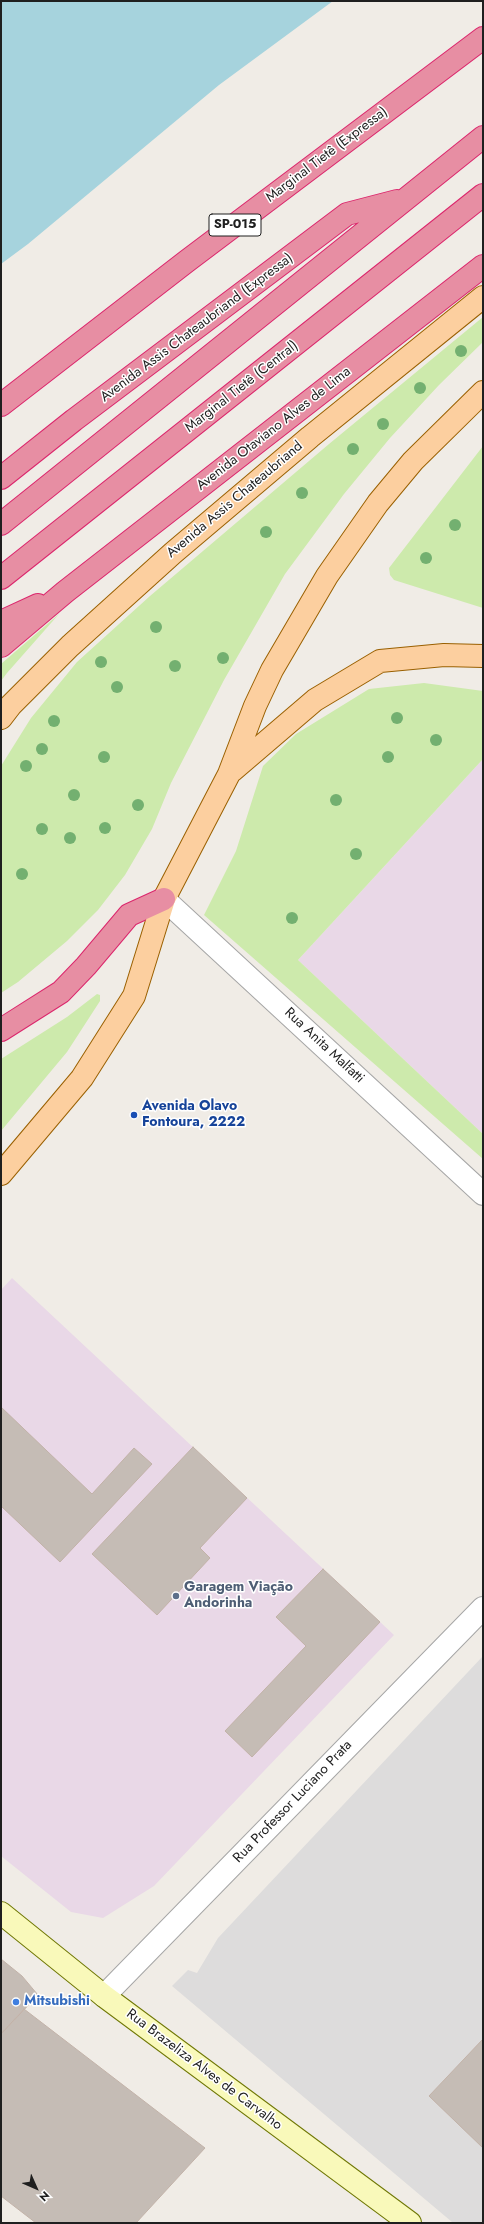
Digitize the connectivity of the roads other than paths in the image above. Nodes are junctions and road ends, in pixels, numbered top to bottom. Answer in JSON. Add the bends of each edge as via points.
{"nodes":[{"id":1,"x":483,"y":38,"type":"edge"},
{"id":2,"x":483,"y":137,"type":"edge"},
{"id":3,"x":483,"y":195,"type":"edge"},
{"id":4,"x":404,"y":199,"type":"junction"},
{"id":5,"x":483,"y":266,"type":"edge"},
{"id":6,"x":483,"y":298,"type":"edge"},
{"id":7,"x":483,"y":392,"type":"edge"},
{"id":8,"x":1,"y":405,"type":"edge"},
{"id":9,"x":1,"y":478,"type":"edge"},
{"id":10,"x":1,"y":524,"type":"edge"},
{"id":11,"x":1,"y":578,"type":"edge"},
{"id":12,"x":65,"y":592,"type":"junction"},
{"id":13,"x":1,"y":622,"type":"edge"},
{"id":14,"x":1,"y":646,"type":"edge"},
{"id":15,"x":483,"y":656,"type":"edge"},
{"id":16,"x":1,"y":718,"type":"edge"},
{"id":17,"x":229,"y":774,"type":"junction"},
{"id":18,"x":164,"y":899,"type":"junction"},
{"id":19,"x":1,"y":1030,"type":"edge"},
{"id":20,"x":1,"y":1174,"type":"edge"},
{"id":21,"x":483,"y":1194,"type":"edge"},
{"id":22,"x":483,"y":1608,"type":"edge"},
{"id":23,"x":1,"y":1912,"type":"edge"},
{"id":24,"x":104,"y":1996,"type":"junction"},
{"id":25,"x":410,"y":2223,"type":"edge"}],
"edges":[{"from":1,"to":8,"type":"highway","name":"Marginal Tietê (Expressa)","number":"SP-015"},
{"from":2,"to":4,"type":"highway"},
{"from":3,"to":11,"type":"highway","name":"Marginal Tietê (Central)"},
{"from":4,"to":9,"type":"highway","name":"Avenida Assis Chateaubriand (Expressa)","via":[[347,214]]},
{"from":4,"to":10,"type":"highway"},
{"from":5,"to":12,"type":"highway","name":"Avenida Otaviano Alves de Lima"},
{"from":6,"to":16,"type":"main road","name":"Avenida Assis Chateaubriand","via":[[310,437],[173,553],[70,646]]},
{"from":7,"to":17,"type":"main road","via":[[413,461],[378,503],[327,576],[272,670]]},
{"from":12,"to":13,"type":"highway"},
{"from":12,"to":14,"type":"highway"},
{"from":15,"to":17,"type":"main road","via":[[444,655],[380,661],[315,700]]},
{"from":17,"to":18,"type":"main road"},
{"from":18,"to":19,"type":"highway","via":[[129,915],[61,992]]},
{"from":18,"to":20,"type":"main road","via":[[134,996],[82,1078]]},
{"from":18,"to":21,"type":"street","name":"Rua Anita Malfatti"},
{"from":22,"to":24,"type":"street","name":"Rua Professor Luciano Prata"},
{"from":23,"to":24,"type":"main road","name":"Rua Brazeliza Alves de Carvalho"},
{"from":24,"to":25,"type":"main road","name":"Rua Brazeliza Alves de Carvalho"}]}
